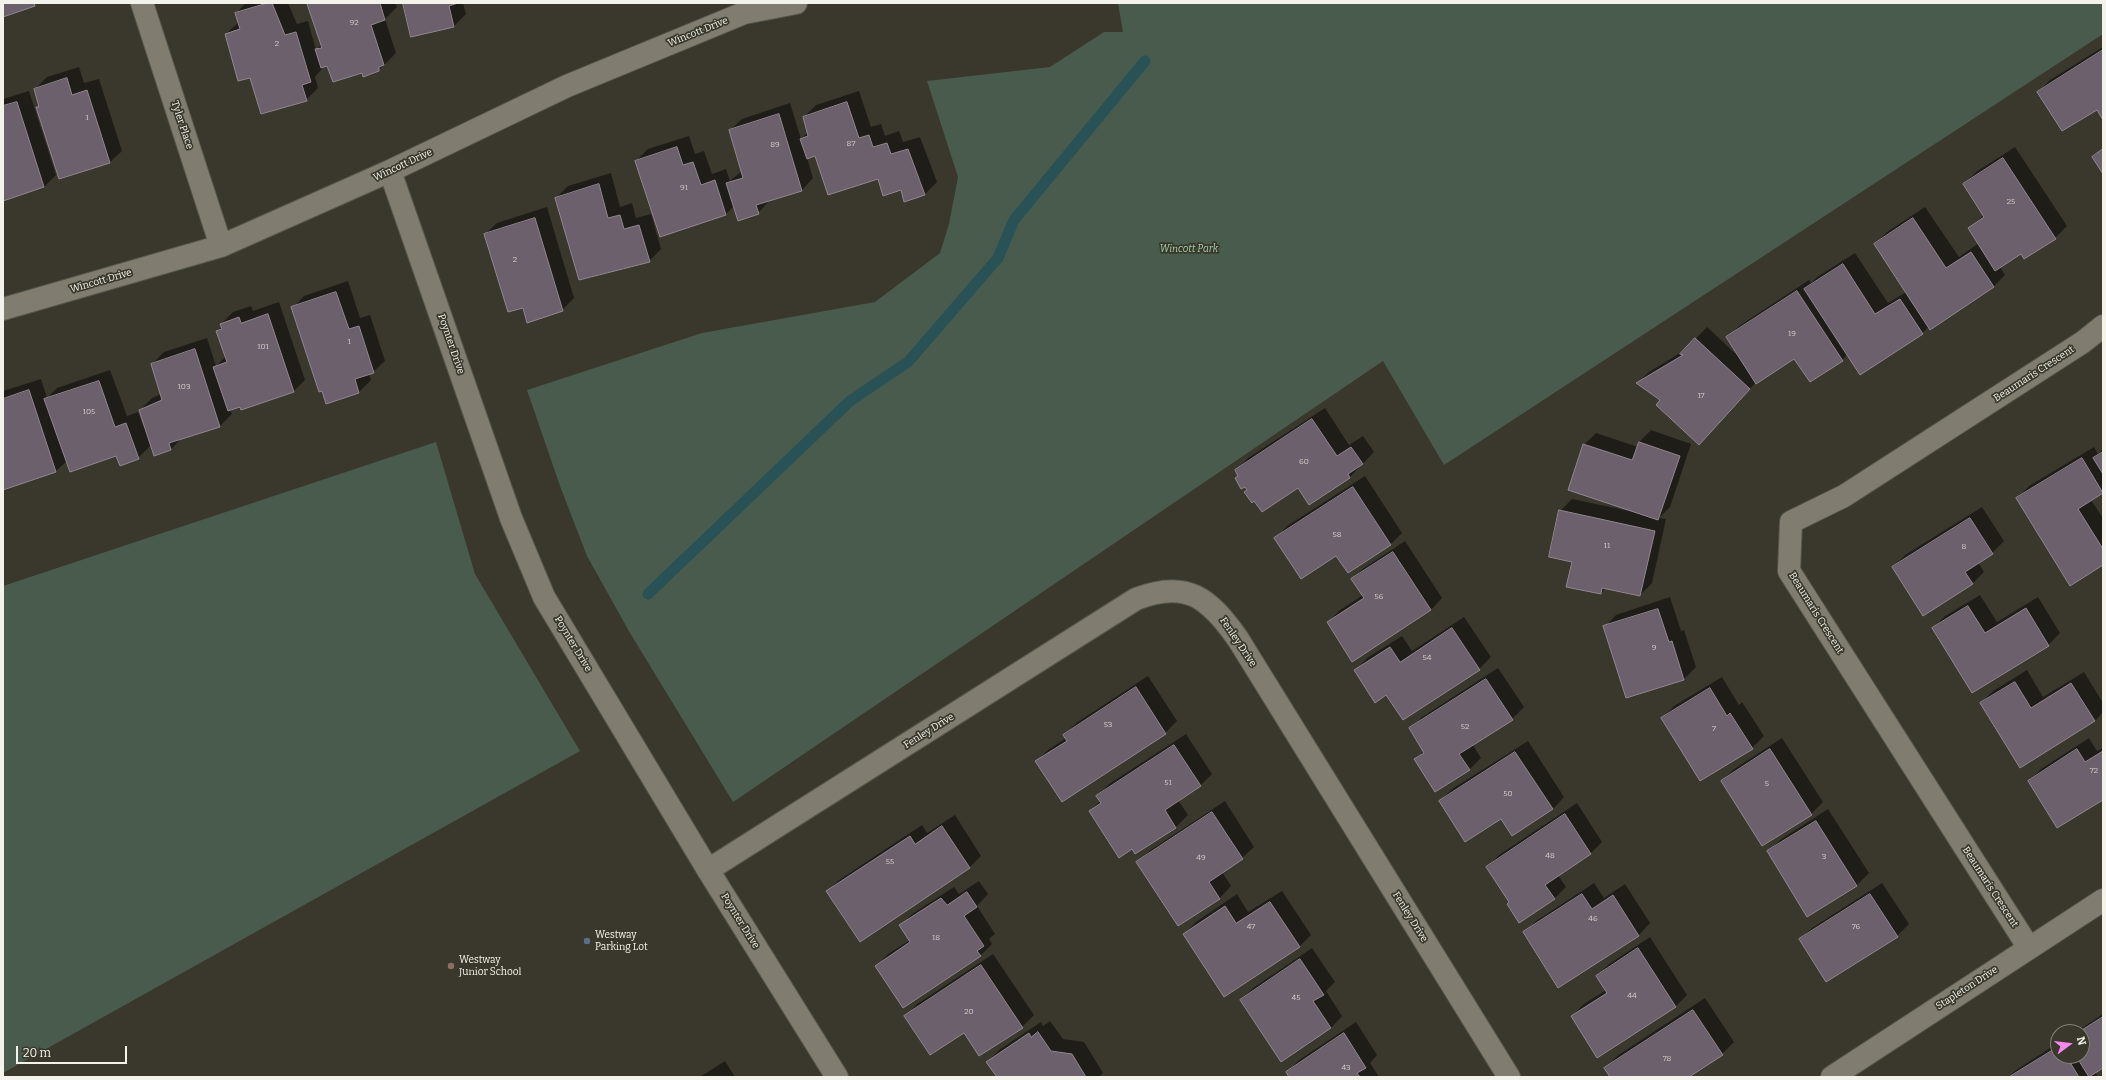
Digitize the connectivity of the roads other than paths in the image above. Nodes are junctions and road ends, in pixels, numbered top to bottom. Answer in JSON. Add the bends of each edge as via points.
{"nodes":[{"id":1,"x":142,"y":3,"type":"edge"},
{"id":2,"x":796,"y":3,"type":"edge"},
{"id":3,"x":743,"y":8,"type":"edge"},
{"id":4,"x":390,"y":171,"type":"junction"},
{"id":5,"x":221,"y":246,"type":"junction"},
{"id":6,"x":3,"y":309,"type":"edge"},
{"id":7,"x":2103,"y":326,"type":"edge"},
{"id":8,"x":708,"y":870,"type":"junction"},
{"id":9,"x":2103,"y":900,"type":"edge"},
{"id":10,"x":2029,"y":948,"type":"junction"},
{"id":11,"x":837,"y":1077,"type":"edge"},
{"id":12,"x":1509,"y":1077,"type":"edge"},
{"id":13,"x":1832,"y":1077,"type":"edge"}],
"edges":[{"from":1,"to":5,"type":"street","name":"Tyler Place"},
{"from":2,"to":3,"type":"street","name":"Wincott Drive"},
{"from":3,"to":4,"type":"street","name":"Wincott Drive","via":[[567,86]]},
{"from":4,"to":5,"type":"street","name":"Wincott Drive"},
{"from":4,"to":8,"type":"street","name":"Poynter Drive","via":[[511,518],[544,597]]},
{"from":5,"to":6,"type":"street","name":"Wincott Drive"},
{"from":7,"to":10,"type":"street","name":"Beaumaris Crescent","via":[[2083,342],[1844,496],[1790,522],[1789,571]]},
{"from":8,"to":11,"type":"street","name":"Poynter Drive"},
{"from":8,"to":12,"type":"street","name":"Fenley Drive","via":[[1136,599],[1154,592],[1173,590],[1192,594],[1213,608],[1238,639]]},
{"from":9,"to":10,"type":"street","name":"Stapleton Drive"},
{"from":10,"to":13,"type":"street","name":"Stapleton Drive"}]}
